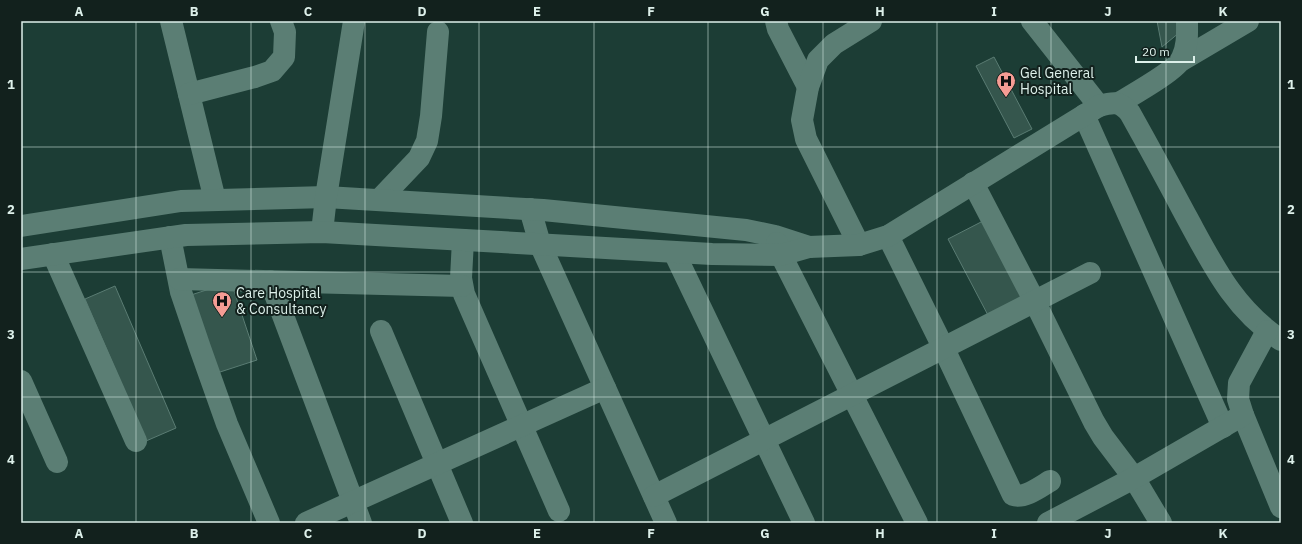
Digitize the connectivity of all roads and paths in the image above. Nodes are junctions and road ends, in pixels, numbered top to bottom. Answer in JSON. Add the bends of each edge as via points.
{"nodes":[{"id":1,"x":171,"y":21,"type":"edge"},
{"id":2,"x":281,"y":21,"type":"edge"},
{"id":3,"x":354,"y":21,"type":"edge"},
{"id":4,"x":776,"y":21,"type":"edge"},
{"id":5,"x":871,"y":21,"type":"edge"},
{"id":6,"x":1032,"y":21,"type":"edge"},
{"id":7,"x":1187,"y":21,"type":"edge"},
{"id":8,"x":1248,"y":21,"type":"edge"},
{"id":9,"x":438,"y":32,"type":"dead end"},
{"id":10,"x":1182,"y":60,"type":"junction"},
{"id":11,"x":808,"y":87,"type":"junction"},
{"id":12,"x":189,"y":94,"type":"junction"},
{"id":13,"x":1101,"y":108,"type":"junction"},
{"id":14,"x":973,"y":183,"type":"junction"},
{"id":15,"x":326,"y":197,"type":"junction"},
{"id":16,"x":215,"y":200,"type":"junction"},
{"id":17,"x":379,"y":200,"type":"junction"},
{"id":18,"x":530,"y":209,"type":"junction"},
{"id":19,"x":21,"y":226,"type":"edge"},
{"id":20,"x":322,"y":232,"type":"junction"},
{"id":21,"x":888,"y":236,"type":"junction"},
{"id":22,"x":170,"y":237,"type":"junction"},
{"id":23,"x":463,"y":240,"type":"junction"},
{"id":24,"x":540,"y":244,"type":"junction"},
{"id":25,"x":778,"y":245,"type":"junction"},
{"id":26,"x":859,"y":245,"type":"junction"},
{"id":27,"x":674,"y":252,"type":"junction"},
{"id":28,"x":53,"y":254,"type":"junction"},
{"id":29,"x":21,"y":259,"type":"edge"},
{"id":30,"x":1090,"y":274,"type":"dead end"},
{"id":31,"x":178,"y":279,"type":"junction"},
{"id":32,"x":270,"y":281,"type":"junction"},
{"id":33,"x":462,"y":286,"type":"junction"},
{"id":34,"x":1035,"y":302,"type":"junction"},
{"id":35,"x":381,"y":332,"type":"dead end"},
{"id":36,"x":1274,"y":336,"type":"edge"},
{"id":37,"x":944,"y":349,"type":"junction"},
{"id":38,"x":21,"y":381,"type":"edge"},
{"id":39,"x":605,"y":388,"type":"junction"},
{"id":40,"x":851,"y":395,"type":"junction"},
{"id":41,"x":1243,"y":415,"type":"junction"},
{"id":42,"x":522,"y":426,"type":"junction"},
{"id":43,"x":1223,"y":427,"type":"junction"},
{"id":44,"x":763,"y":439,"type":"junction"},
{"id":45,"x":136,"y":441,"type":"dead end"},
{"id":46,"x":57,"y":462,"type":"dead end"},
{"id":47,"x":436,"y":464,"type":"junction"},
{"id":48,"x":1134,"y":478,"type":"junction"},
{"id":49,"x":1050,"y":482,"type":"dead end"},
{"id":50,"x":654,"y":496,"type":"junction"},
{"id":51,"x":352,"y":502,"type":"junction"},
{"id":52,"x":1281,"y":507,"type":"edge"},
{"id":53,"x":559,"y":511,"type":"dead end"},
{"id":54,"x":269,"y":523,"type":"edge"},
{"id":55,"x":306,"y":523,"type":"edge"},
{"id":56,"x":361,"y":523,"type":"edge"},
{"id":57,"x":462,"y":523,"type":"edge"},
{"id":58,"x":666,"y":523,"type":"edge"},
{"id":59,"x":804,"y":523,"type":"edge"},
{"id":60,"x":917,"y":523,"type":"edge"},
{"id":61,"x":1048,"y":523,"type":"edge"},
{"id":62,"x":1161,"y":523,"type":"edge"}],
"edges":[{"from":1,"to":12,"type":"street"},
{"from":2,"to":12,"type":"street","via":[[285,32],[284,57],[272,70],[255,77]]},
{"from":3,"to":15,"type":"street"},
{"from":4,"to":11,"type":"street"},
{"from":5,"to":11,"type":"street","via":[[826,51],[818,60]]},
{"from":6,"to":13,"type":"street"},
{"from":7,"to":10,"type":"street","via":[[1186,45]]},
{"from":8,"to":10,"type":"street"},
{"from":9,"to":17,"type":"street","via":[[427,141],[419,158]]},
{"from":10,"to":13,"type":"street","via":[[1172,69]]},
{"from":11,"to":26,"type":"street","via":[[802,120],[806,139]]},
{"from":12,"to":16,"type":"street"},
{"from":13,"to":14,"type":"street"},
{"from":13,"to":36,"type":"street","via":[[1130,113],[1221,280],[1243,309]]},
{"from":13,"to":43,"type":"street"},
{"from":14,"to":21,"type":"street"},
{"from":14,"to":34,"type":"street"},
{"from":15,"to":16,"type":"street"},
{"from":15,"to":17,"type":"street"},
{"from":15,"to":20,"type":"street"},
{"from":16,"to":19,"type":"street","via":[[181,201]]},
{"from":17,"to":18,"type":"street"},
{"from":18,"to":24,"type":"street"},
{"from":18,"to":25,"type":"street","via":[[746,230]]},
{"from":20,"to":22,"type":"street"},
{"from":20,"to":23,"type":"street"},
{"from":21,"to":26,"type":"street"},
{"from":21,"to":37,"type":"street"},
{"from":22,"to":28,"type":"street"},
{"from":22,"to":31,"type":"street"},
{"from":23,"to":24,"type":"street"},
{"from":23,"to":33,"type":"street"},
{"from":24,"to":27,"type":"street"},
{"from":24,"to":39,"type":"street"},
{"from":25,"to":26,"type":"street"},
{"from":25,"to":27,"type":"street","via":[[712,254]]},
{"from":25,"to":40,"type":"street"},
{"from":27,"to":44,"type":"street"},
{"from":28,"to":29,"type":"street"},
{"from":28,"to":45,"type":"street"},
{"from":30,"to":34,"type":"street"},
{"from":31,"to":32,"type":"street"},
{"from":31,"to":54,"type":"street","via":[[227,424]]},
{"from":32,"to":33,"type":"street"},
{"from":32,"to":51,"type":"street"},
{"from":33,"to":42,"type":"street"},
{"from":34,"to":37,"type":"street"},
{"from":34,"to":48,"type":"street","via":[[1094,422]]},
{"from":35,"to":47,"type":"street"},
{"from":36,"to":41,"type":"street","via":[[1239,383],[1238,399]]},
{"from":37,"to":40,"type":"street"},
{"from":37,"to":49,"type":"street","via":[[1013,495],[1018,497]]},
{"from":38,"to":46,"type":"street"},
{"from":39,"to":42,"type":"street"},
{"from":39,"to":50,"type":"street"},
{"from":40,"to":44,"type":"street"},
{"from":40,"to":60,"type":"street"},
{"from":41,"to":43,"type":"street"},
{"from":41,"to":52,"type":"street"},
{"from":42,"to":47,"type":"street"},
{"from":42,"to":53,"type":"street"},
{"from":43,"to":48,"type":"street"},
{"from":44,"to":50,"type":"street"},
{"from":44,"to":59,"type":"street"},
{"from":47,"to":51,"type":"street"},
{"from":47,"to":57,"type":"street"},
{"from":48,"to":61,"type":"street"},
{"from":48,"to":62,"type":"street"},
{"from":50,"to":58,"type":"street"},
{"from":51,"to":55,"type":"street"},
{"from":51,"to":56,"type":"street"}]}
